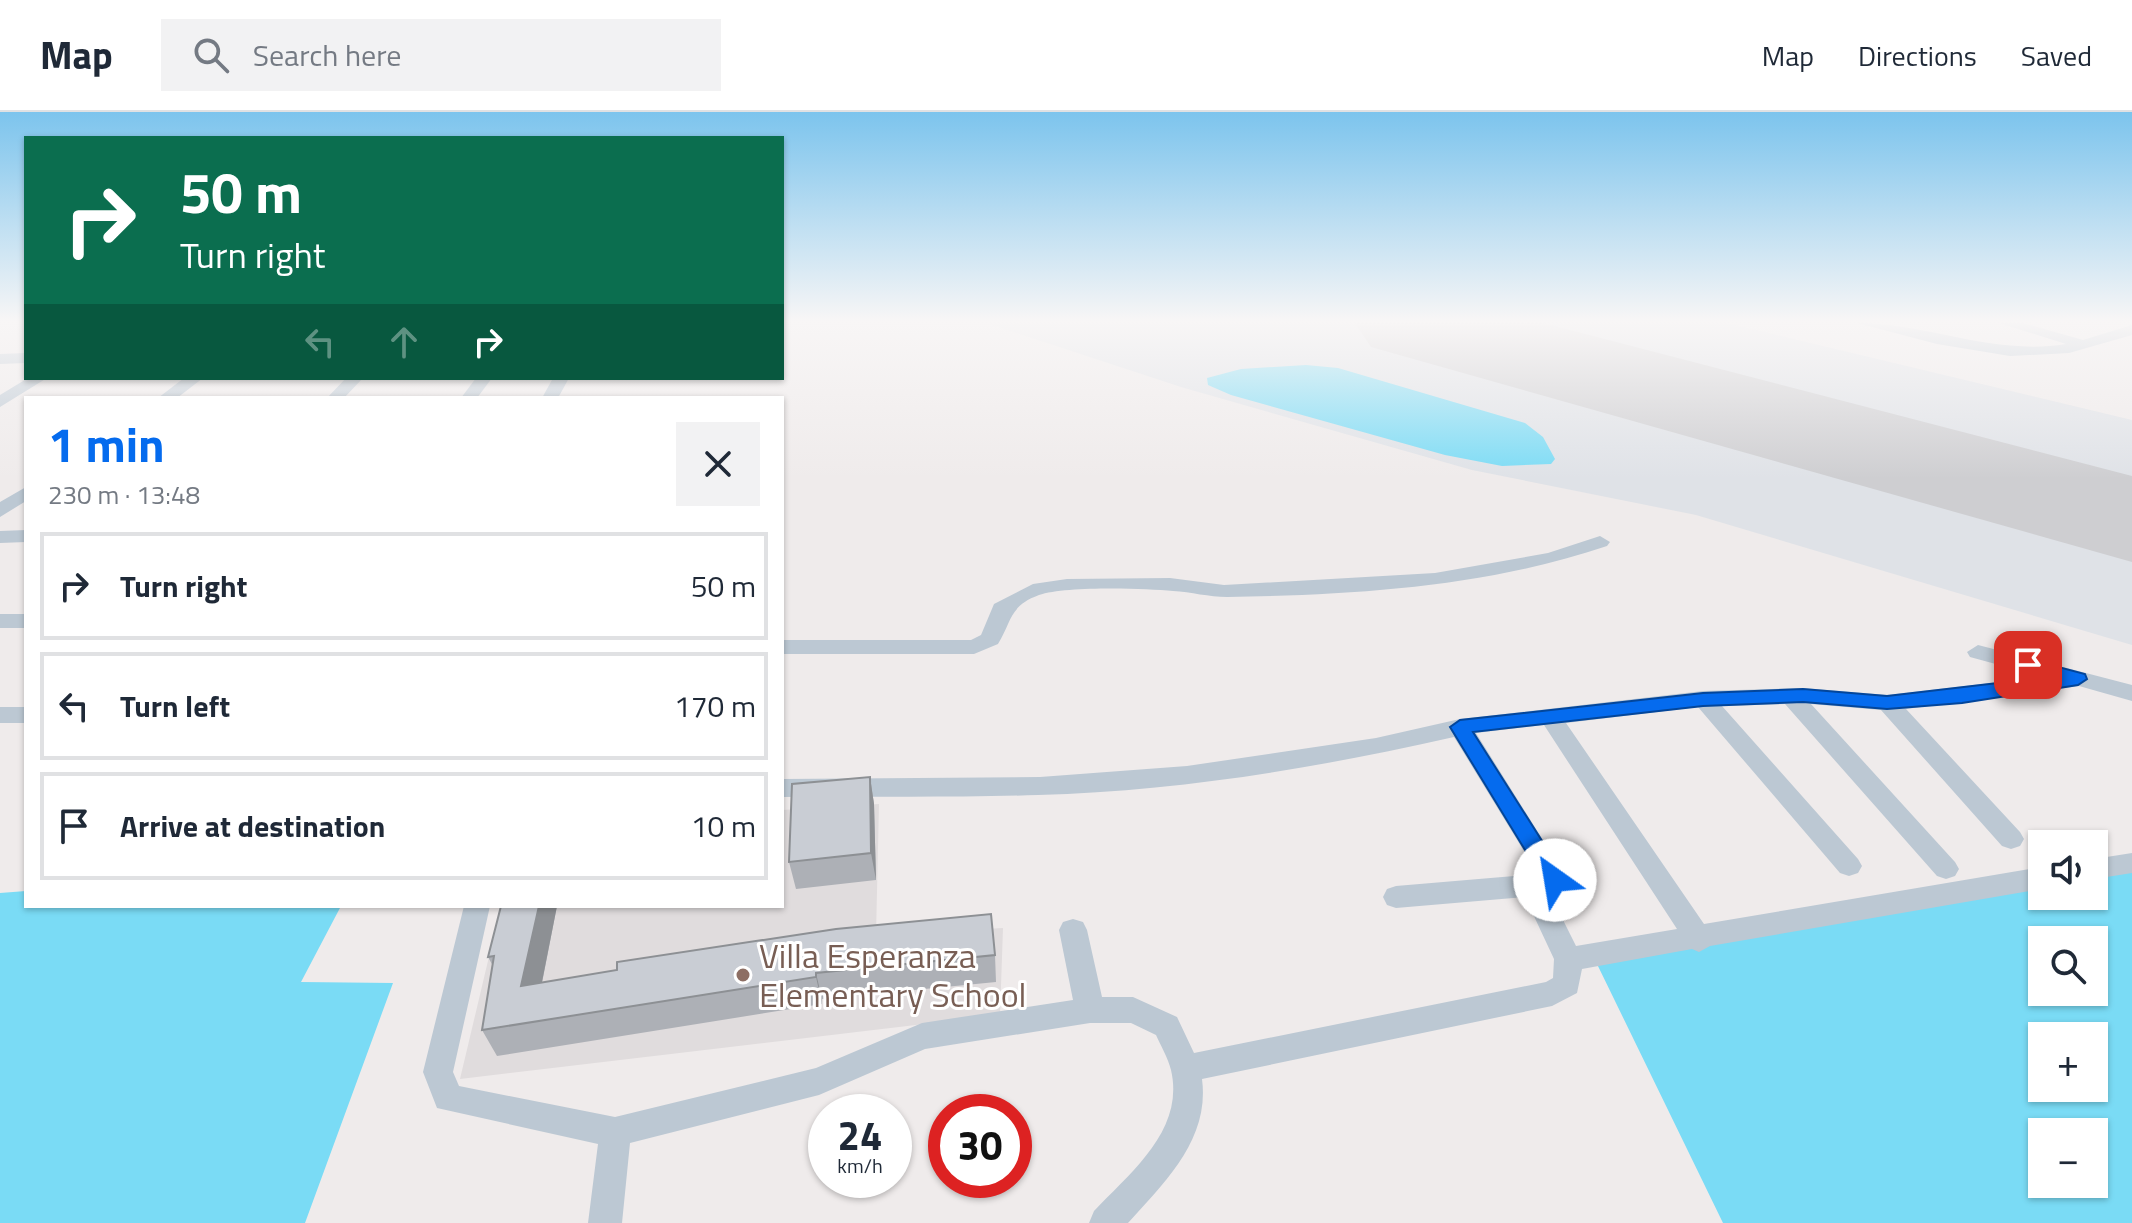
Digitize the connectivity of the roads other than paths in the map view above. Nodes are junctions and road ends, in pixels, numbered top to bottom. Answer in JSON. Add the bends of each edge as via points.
{"nodes":[{"id":1,"x":36,"y":380,"type":"edge"},
{"id":2,"x":192,"y":380,"type":"edge"},
{"id":3,"x":353,"y":380,"type":"edge"},
{"id":4,"x":169,"y":396,"type":"edge"},
{"id":5,"x":337,"y":396,"type":"edge"},
{"id":6,"x":0,"y":402,"type":"edge"},
{"id":7,"x":24,"y":494,"type":"edge"},
{"id":8,"x":0,"y":511,"type":"edge"},
{"id":9,"x":24,"y":536,"type":"edge"},
{"id":10,"x":0,"y":537,"type":"edge"},
{"id":11,"x":1600,"y":542,"type":"dead end"},
{"id":12,"x":0,"y":621,"type":"edge"},
{"id":13,"x":24,"y":621,"type":"edge"},
{"id":14,"x":784,"y":647,"type":"edge"},
{"id":15,"x":1978,"y":652,"type":"dead end"},
{"id":16,"x":2078,"y":679,"type":"junction"},
{"id":17,"x":2132,"y":693,"type":"edge"},
{"id":18,"x":1790,"y":696,"type":"junction"},
{"id":19,"x":1703,"y":699,"type":"junction"},
{"id":20,"x":1887,"y":703,"type":"junction"},
{"id":21,"x":0,"y":715,"type":"edge"},
{"id":22,"x":24,"y":715,"type":"edge"},
{"id":23,"x":1550,"y":717,"type":"junction"},
{"id":24,"x":1460,"y":727,"type":"junction"},
{"id":25,"x":784,"y":788,"type":"edge"},
{"id":26,"x":2011,"y":839,"type":"dead end"},
{"id":27,"x":2132,"y":863,"type":"edge"},
{"id":28,"x":1849,"y":866,"type":"dead end"},
{"id":29,"x":2108,"y":867,"type":"edge"},
{"id":30,"x":1946,"y":869,"type":"dead end"},
{"id":31,"x":2028,"y":881,"type":"edge"},
{"id":32,"x":1533,"y":886,"type":"junction"},
{"id":33,"x":1396,"y":897,"type":"dead end"},
{"id":34,"x":477,"y":908,"type":"edge"},
{"id":35,"x":1073,"y":930,"type":"dead end"},
{"id":36,"x":1699,"y":940,"type":"junction"},
{"id":37,"x":1568,"y":959,"type":"junction"},
{"id":38,"x":1090,"y":1010,"type":"junction"},
{"id":39,"x":1186,"y":1069,"type":"junction"},
{"id":40,"x":615,"y":1132,"type":"junction"},
{"id":41,"x":605,"y":1223,"type":"edge"},
{"id":42,"x":1106,"y":1223,"type":"edge"}],
"edges":[{"from":1,"to":6,"type":"street"},
{"from":2,"to":4,"type":"street"},
{"from":3,"to":5,"type":"street"},
{"from":7,"to":8,"type":"street"},
{"from":9,"to":10,"type":"street"},
{"from":11,"to":14,"type":"street","via":[[1552,558],[1435,579],[1224,591],[1170,584],[1067,585],[1033,590],[1008,603],[990,639],[974,647]]},
{"from":12,"to":13,"type":"street"},
{"from":15,"to":16,"type":"street"},
{"from":16,"to":17,"type":"street"},
{"from":16,"to":20,"type":"street"},
{"from":18,"to":19,"type":"street"},
{"from":18,"to":20,"type":"street"},
{"from":18,"to":30,"type":"street"},
{"from":19,"to":23,"type":"street"},
{"from":19,"to":28,"type":"street"},
{"from":20,"to":26,"type":"street"},
{"from":21,"to":22,"type":"street"},
{"from":23,"to":24,"type":"street"},
{"from":23,"to":36,"type":"street"},
{"from":24,"to":25,"type":"street","via":[[1376,746],[1187,775],[1040,786]]},
{"from":24,"to":32,"type":"street","via":[[1555,880]]},
{"from":27,"to":29,"type":"street"},
{"from":31,"to":36,"type":"street"},
{"from":32,"to":33,"type":"street"},
{"from":32,"to":37,"type":"street"},
{"from":34,"to":40,"type":"street","via":[[438,1072],[448,1098]]},
{"from":35,"to":38,"type":"street"},
{"from":36,"to":37,"type":"street"},
{"from":37,"to":39,"type":"street","via":[[1567,984],[1552,993]]},
{"from":38,"to":39,"type":"street","via":[[1133,1010],[1167,1026]]},
{"from":38,"to":40,"type":"street","via":[[922,1036],[819,1081]]},
{"from":39,"to":42,"type":"street","via":[[1184,1123],[1166,1157]]},
{"from":40,"to":41,"type":"street"}]}
